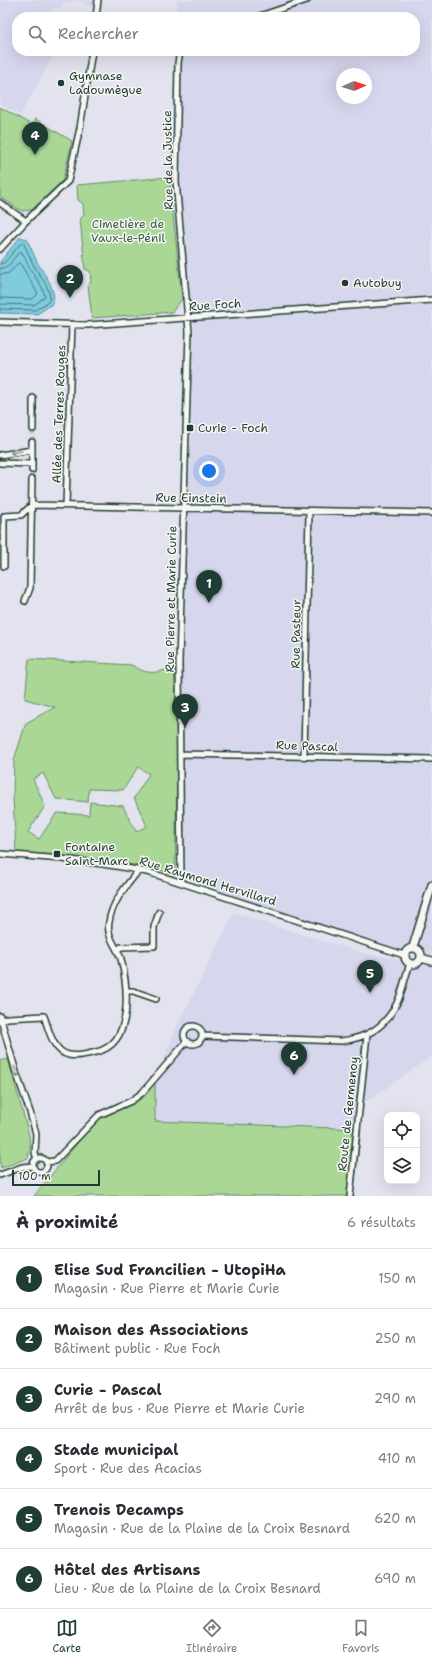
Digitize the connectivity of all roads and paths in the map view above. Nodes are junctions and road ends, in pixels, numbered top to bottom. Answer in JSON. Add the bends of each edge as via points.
{"nodes":[{"id":1,"x":98,"y":0,"type":"edge"},
{"id":2,"x":307,"y":0,"type":"edge"},
{"id":3,"x":97,"y":12,"type":"edge"},
{"id":4,"x":272,"y":12,"type":"edge"},
{"id":5,"x":91,"y":56,"type":"edge"},
{"id":6,"x":179,"y":56,"type":"edge"},
{"id":7,"x":0,"y":203,"type":"edge"},
{"id":8,"x":26,"y":221,"type":"junction"},
{"id":9,"x":0,"y":249,"type":"edge"},
{"id":10,"x":432,"y":300,"type":"edge"},
{"id":11,"x":188,"y":317,"type":"junction"},
{"id":12,"x":0,"y":322,"type":"edge"},
{"id":13,"x":72,"y":324,"type":"junction"},
{"id":14,"x":33,"y":398,"type":"dead end"},
{"id":15,"x":33,"y":429,"type":"tunnel mouth"},
{"id":16,"x":32,"y":442,"type":"tunnel mouth"},
{"id":17,"x":32,"y":450,"type":"junction"},
{"id":18,"x":0,"y":455,"type":"edge"},
{"id":19,"x":0,"y":463,"type":"edge"},
{"id":20,"x":32,"y":464,"type":"junction"},
{"id":21,"x":32,"y":470,"type":"dead end"},
{"id":22,"x":32,"y":479,"type":"dead end"},
{"id":23,"x":32,"y":505,"type":"junction"},
{"id":24,"x":66,"y":505,"type":"junction"},
{"id":25,"x":184,"y":508,"type":"junction"},
{"id":26,"x":309,"y":511,"type":"junction"},
{"id":27,"x":432,"y":513,"type":"edge"},
{"id":28,"x":4,"y":566,"type":"dead end"},
{"id":29,"x":25,"y":600,"type":"dead end"},
{"id":30,"x":180,"y":754,"type":"junction"},
{"id":31,"x":304,"y":756,"type":"junction"},
{"id":32,"x":432,"y":759,"type":"edge"},
{"id":33,"x":0,"y":854,"type":"edge"},
{"id":34,"x":138,"y":870,"type":"junction"},
{"id":35,"x":181,"y":882,"type":"junction"},
{"id":36,"x":432,"y":885,"type":"edge"},
{"id":37,"x":159,"y":912,"type":"dead end"},
{"id":38,"x":413,"y":947,"type":"junction"},
{"id":39,"x":117,"y":950,"type":"junction"},
{"id":40,"x":404,"y":955,"type":"junction"},
{"id":41,"x":421,"y":958,"type":"junction"},
{"id":42,"x":432,"y":960,"type":"edge"},
{"id":43,"x":410,"y":964,"type":"junction"},
{"id":44,"x":126,"y":991,"type":"junction"},
{"id":45,"x":156,"y":999,"type":"dead end"},
{"id":46,"x":1,"y":1019,"type":"edge"},
{"id":47,"x":367,"y":1035,"type":"junction"},
{"id":48,"x":202,"y":1036,"type":"junction"},
{"id":49,"x":187,"y":1041,"type":"junction"},
{"id":50,"x":37,"y":1159,"type":"junction"},
{"id":51,"x":46,"y":1162,"type":"junction"},
{"id":52,"x":34,"y":1166,"type":"junction"},
{"id":53,"x":0,"y":1175,"type":"edge"},
{"id":54,"x":350,"y":1196,"type":"edge"}],
"edges":[{"from":1,"to":3,"type":"street"},
{"from":2,"to":4,"type":"street"},
{"from":5,"to":8,"type":"street","via":[[80,128],[68,180]]},
{"from":6,"to":11,"type":"street","name":"Rue de la Justice","via":[[176,181]]},
{"from":7,"to":8,"type":"street"},
{"from":8,"to":9,"type":"street"},
{"from":10,"to":11,"type":"street","name":"Rue Foch"},
{"from":11,"to":13,"type":"street","name":"Rue Foch"},
{"from":11,"to":25,"type":"street","name":"Rue Pierre et Marie Curie"},
{"from":12,"to":13,"type":"street","name":"Rue Foch"},
{"from":13,"to":24,"type":"street","name":"Allée des Terres Rouges"},
{"from":14,"to":15,"type":"street"},
{"from":16,"to":17,"type":"street"},
{"from":17,"to":18,"type":"street","one_way":true},
{"from":17,"to":20,"type":"street"},
{"from":19,"to":20,"type":"street"},
{"from":20,"to":21,"type":"street"},
{"from":22,"to":23,"type":"street"},
{"from":23,"to":24,"type":"street","name":"Rue Einstein"},
{"from":23,"to":28,"type":"street","via":[[21,516],[4,516]]},
{"from":23,"to":29,"type":"street","via":[[30,588]]},
{"from":24,"to":25,"type":"street","name":"Rue Einstein"},
{"from":25,"to":26,"type":"street","name":"Rue Einstein"},
{"from":25,"to":30,"type":"street","name":"Rue Pierre et Marie Curie","via":[[179,664]]},
{"from":26,"to":27,"type":"street","name":"Rue Einstein"},
{"from":26,"to":31,"type":"street","name":"Rue Pasteur"},
{"from":30,"to":31,"type":"street","name":"Rue Pascal"},
{"from":30,"to":35,"type":"street","name":"Rue Pierre et Marie Curie"},
{"from":31,"to":32,"type":"street","name":"Rue Pascal"},
{"from":33,"to":34,"type":"street","name":"Rue Raymond Hervillard","via":[[99,863]]},
{"from":34,"to":35,"type":"street","name":"Rue Raymond Hervillard"},
{"from":34,"to":39,"type":"street","via":[[118,898],[109,920],[109,936]]},
{"from":35,"to":40,"type":"street","name":"Rue Raymond Hervillard"},
{"from":36,"to":38,"type":"street"},
{"from":37,"to":39,"type":"street","via":[[154,927],[154,946],[121,947]]},
{"from":38,"to":40,"type":"street","via":[[408,948]]},
{"from":38,"to":41,"type":"street","via":[[420,951]]},
{"from":39,"to":44,"type":"street"},
{"from":40,"to":43,"type":"street"},
{"from":41,"to":42,"type":"street"},
{"from":41,"to":43,"type":"street","via":[[418,963]]},
{"from":43,"to":47,"type":"street","via":[[398,1002],[383,1024]]},
{"from":44,"to":45,"type":"street"},
{"from":44,"to":46,"type":"street","via":[[126,1009],[119,1036],[105,1050],[98,1052],[74,1056],[60,1051],[44,1016]]},
{"from":46,"to":50,"type":"street","one_way":true,"via":[[32,1118],[36,1134]]},
{"from":47,"to":48,"type":"street","via":[[341,1041]]},
{"from":47,"to":54,"type":"street","name":"Route de Germenoy"},
{"from":48,"to":49,"type":"street","via":[[196,1043]]},
{"from":48,"to":49,"type":"street","via":[[198,1028],[192,1027],[185,1032]]},
{"from":49,"to":51,"type":"street","via":[[142,1094],[99,1115],[55,1161]]},
{"from":50,"to":51,"type":"street"},
{"from":50,"to":52,"type":"street"},
{"from":51,"to":52,"type":"street","via":[[43,1172],[37,1171]]},
{"from":52,"to":53,"type":"street","via":[[22,1167]]}]}
